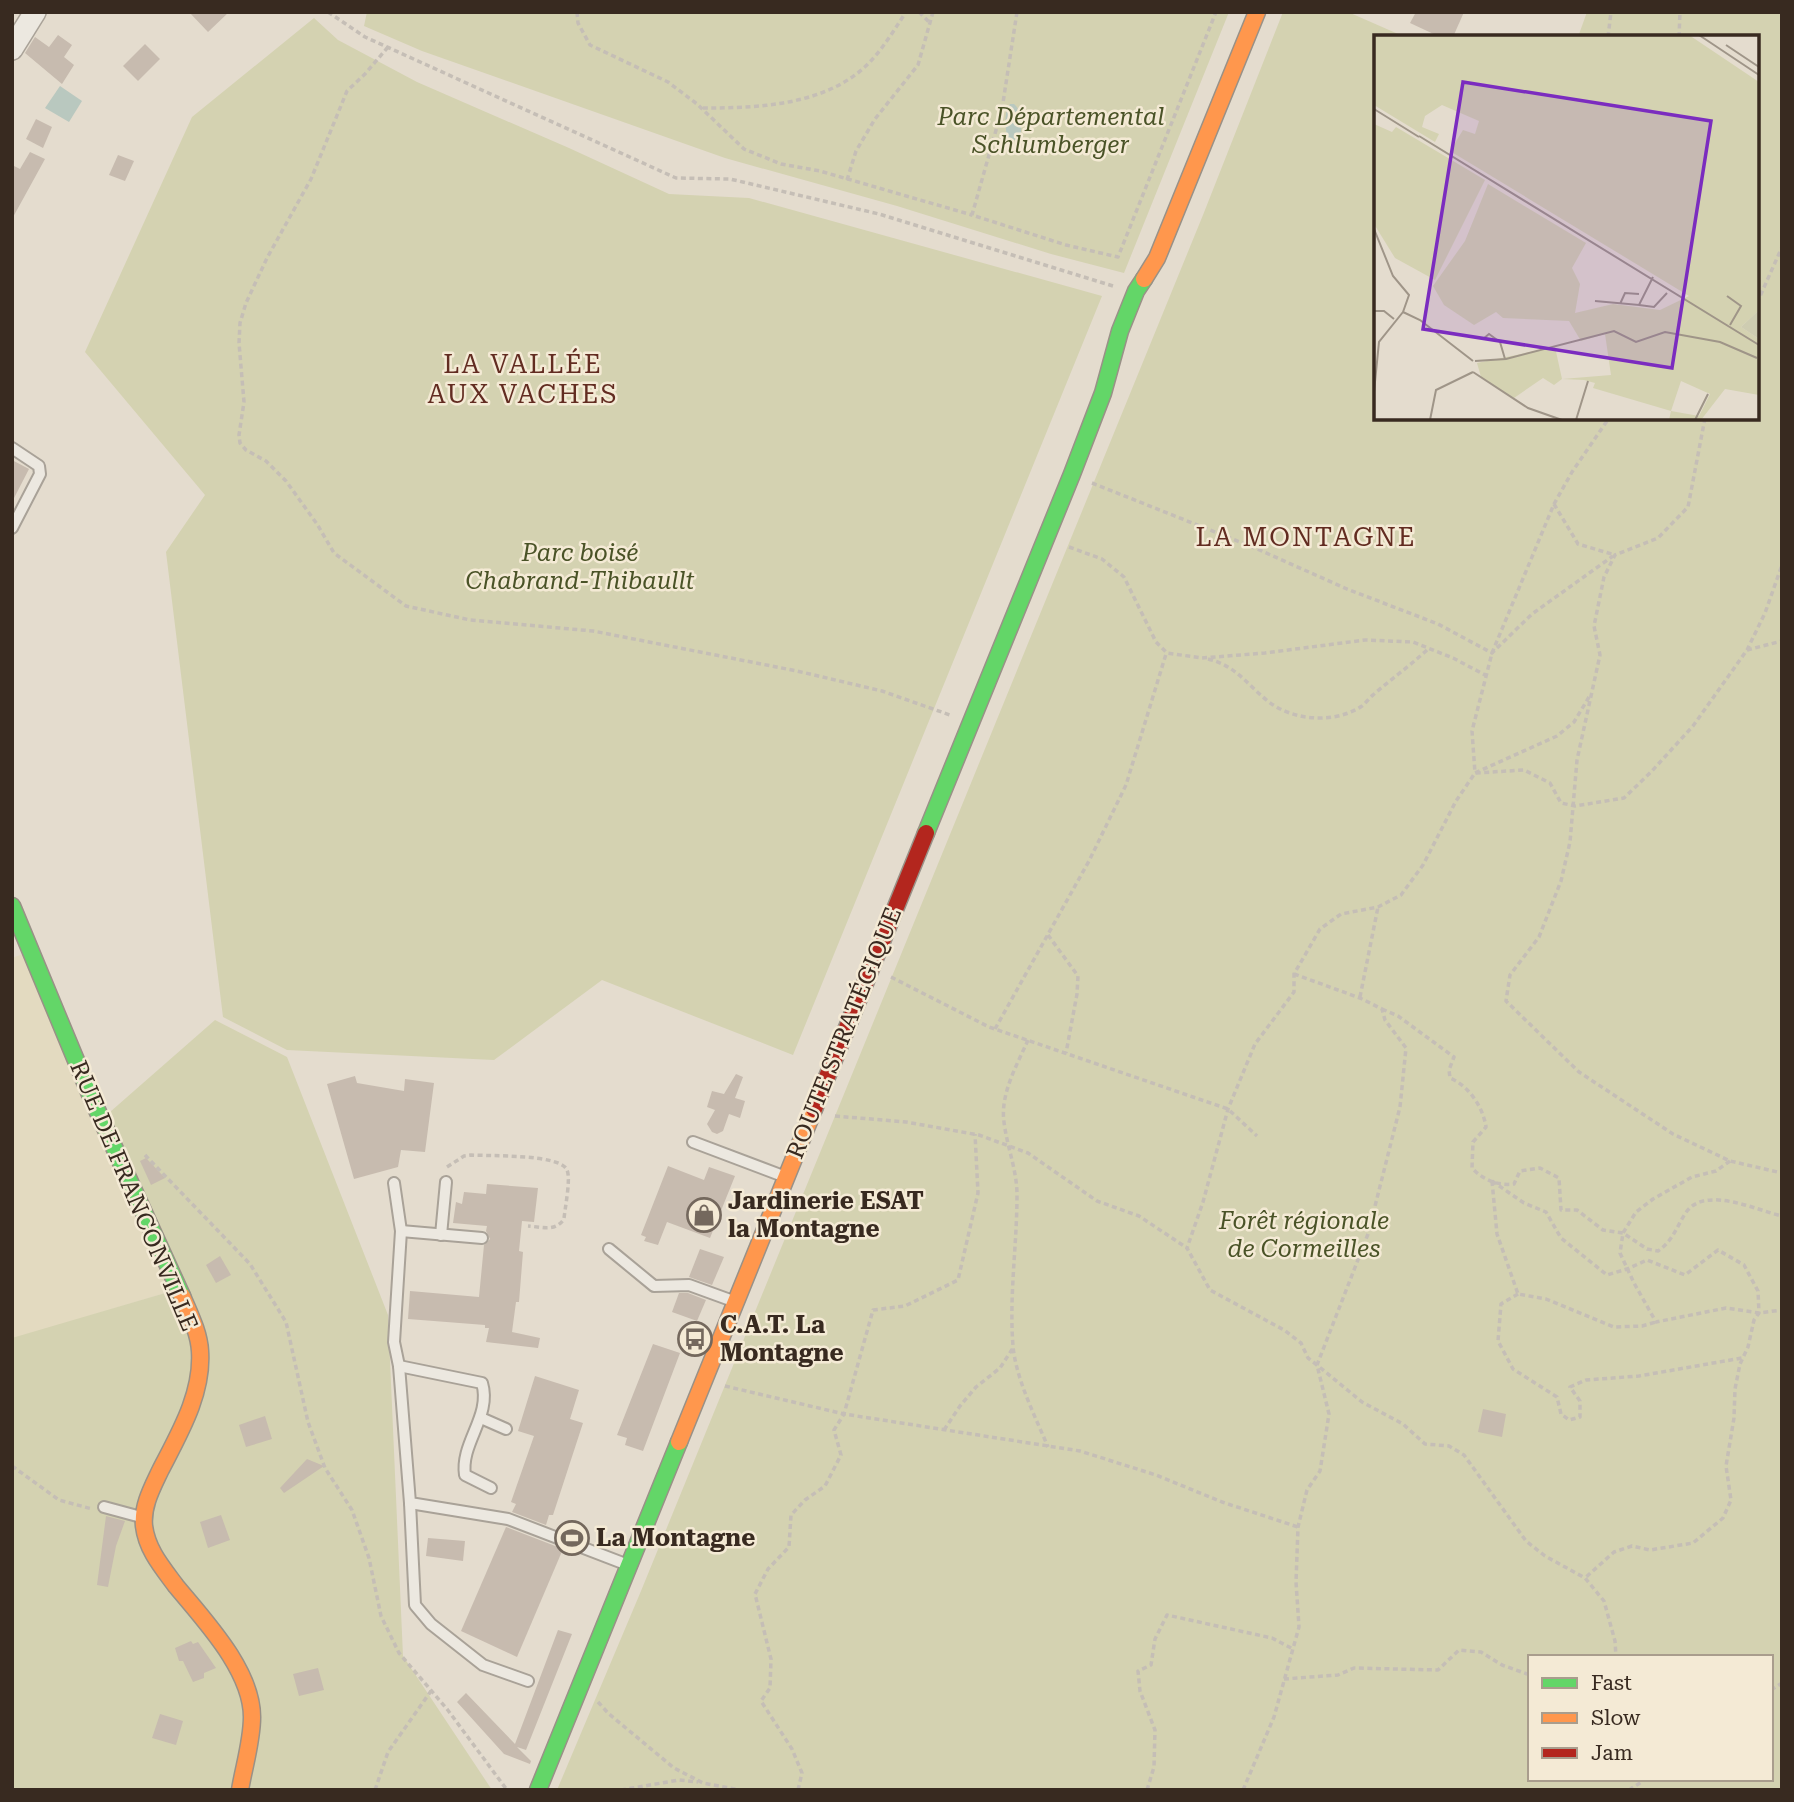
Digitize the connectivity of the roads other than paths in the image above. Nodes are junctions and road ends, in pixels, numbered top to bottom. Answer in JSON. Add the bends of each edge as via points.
{"nodes":[{"id":1,"x":35,"y":12,"type":"edge"},
{"id":2,"x":1254,"y":16,"type":"edge"},
{"id":3,"x":12,"y":49,"type":"edge"},
{"id":4,"x":12,"y":448,"type":"edge"},
{"id":5,"x":12,"y":528,"type":"edge"},
{"id":6,"x":12,"y":906,"type":"edge"},
{"id":7,"x":693,"y":1142,"type":"dead end"},
{"id":8,"x":786,"y":1177,"type":"junction"},
{"id":9,"x":446,"y":1182,"type":"road end"},
{"id":10,"x":394,"y":1183,"type":"dead end"},
{"id":11,"x":401,"y":1231,"type":"junction"},
{"id":12,"x":441,"y":1235,"type":"junction"},
{"id":13,"x":482,"y":1238,"type":"dead end"},
{"id":14,"x":609,"y":1249,"type":"dead end"},
{"id":15,"x":735,"y":1302,"type":"junction"},
{"id":16,"x":399,"y":1366,"type":"junction"},
{"id":17,"x":481,"y":1418,"type":"junction"},
{"id":18,"x":506,"y":1429,"type":"dead end"},
{"id":19,"x":491,"y":1488,"type":"dead end"},
{"id":20,"x":410,"y":1503,"type":"junction"},
{"id":21,"x":104,"y":1507,"type":"road end"},
{"id":22,"x":144,"y":1517,"type":"junction"},
{"id":23,"x":628,"y":1565,"type":"junction"},
{"id":24,"x":527,"y":1681,"type":"dead end"},
{"id":25,"x":240,"y":1790,"type":"edge"},
{"id":26,"x":538,"y":1790,"type":"edge"}],
"edges":[{"from":1,"to":3,"type":"street"},
{"from":2,"to":8,"type":"street","name":"ROUTE STRATÉGIQUE","via":[[1157,258],[1149,297],[1103,393]]},
{"from":4,"to":5,"type":"lane","via":[[39,466],[40,474]]},
{"from":6,"to":22,"type":"street","name":"RUE DE FRANCONVILLE","via":[[87,1088],[180,1290],[200,1351],[198,1383],[189,1411],[151,1490]]},
{"from":7,"to":8,"type":"lane"},
{"from":8,"to":15,"type":"street","name":"ROUTE STRATÉGIQUE"},
{"from":9,"to":12,"type":"lane"},
{"from":10,"to":11,"type":"lane"},
{"from":11,"to":12,"type":"lane"},
{"from":11,"to":16,"type":"lane","via":[[394,1342]]},
{"from":12,"to":13,"type":"lane"},
{"from":14,"to":15,"type":"lane","via":[[654,1286],[689,1285]]},
{"from":15,"to":23,"type":"street","name":"ROUTE STRATÉGIQUE"},
{"from":16,"to":17,"type":"lane","via":[[482,1384]]},
{"from":16,"to":20,"type":"lane"},
{"from":17,"to":18,"type":"lane"},
{"from":17,"to":19,"type":"lane","via":[[464,1470],[465,1475]]},
{"from":20,"to":23,"type":"lane","via":[[508,1519]]},
{"from":20,"to":24,"type":"lane","via":[[415,1605],[482,1665]]},
{"from":21,"to":22,"type":"lane"},
{"from":22,"to":25,"type":"street","name":"RUE DE FRANCONVILLE","via":[[153,1555],[229,1653],[244,1683],[252,1713]]},
{"from":23,"to":26,"type":"street","name":"ROUTE STRATÉGIQUE"}]}
